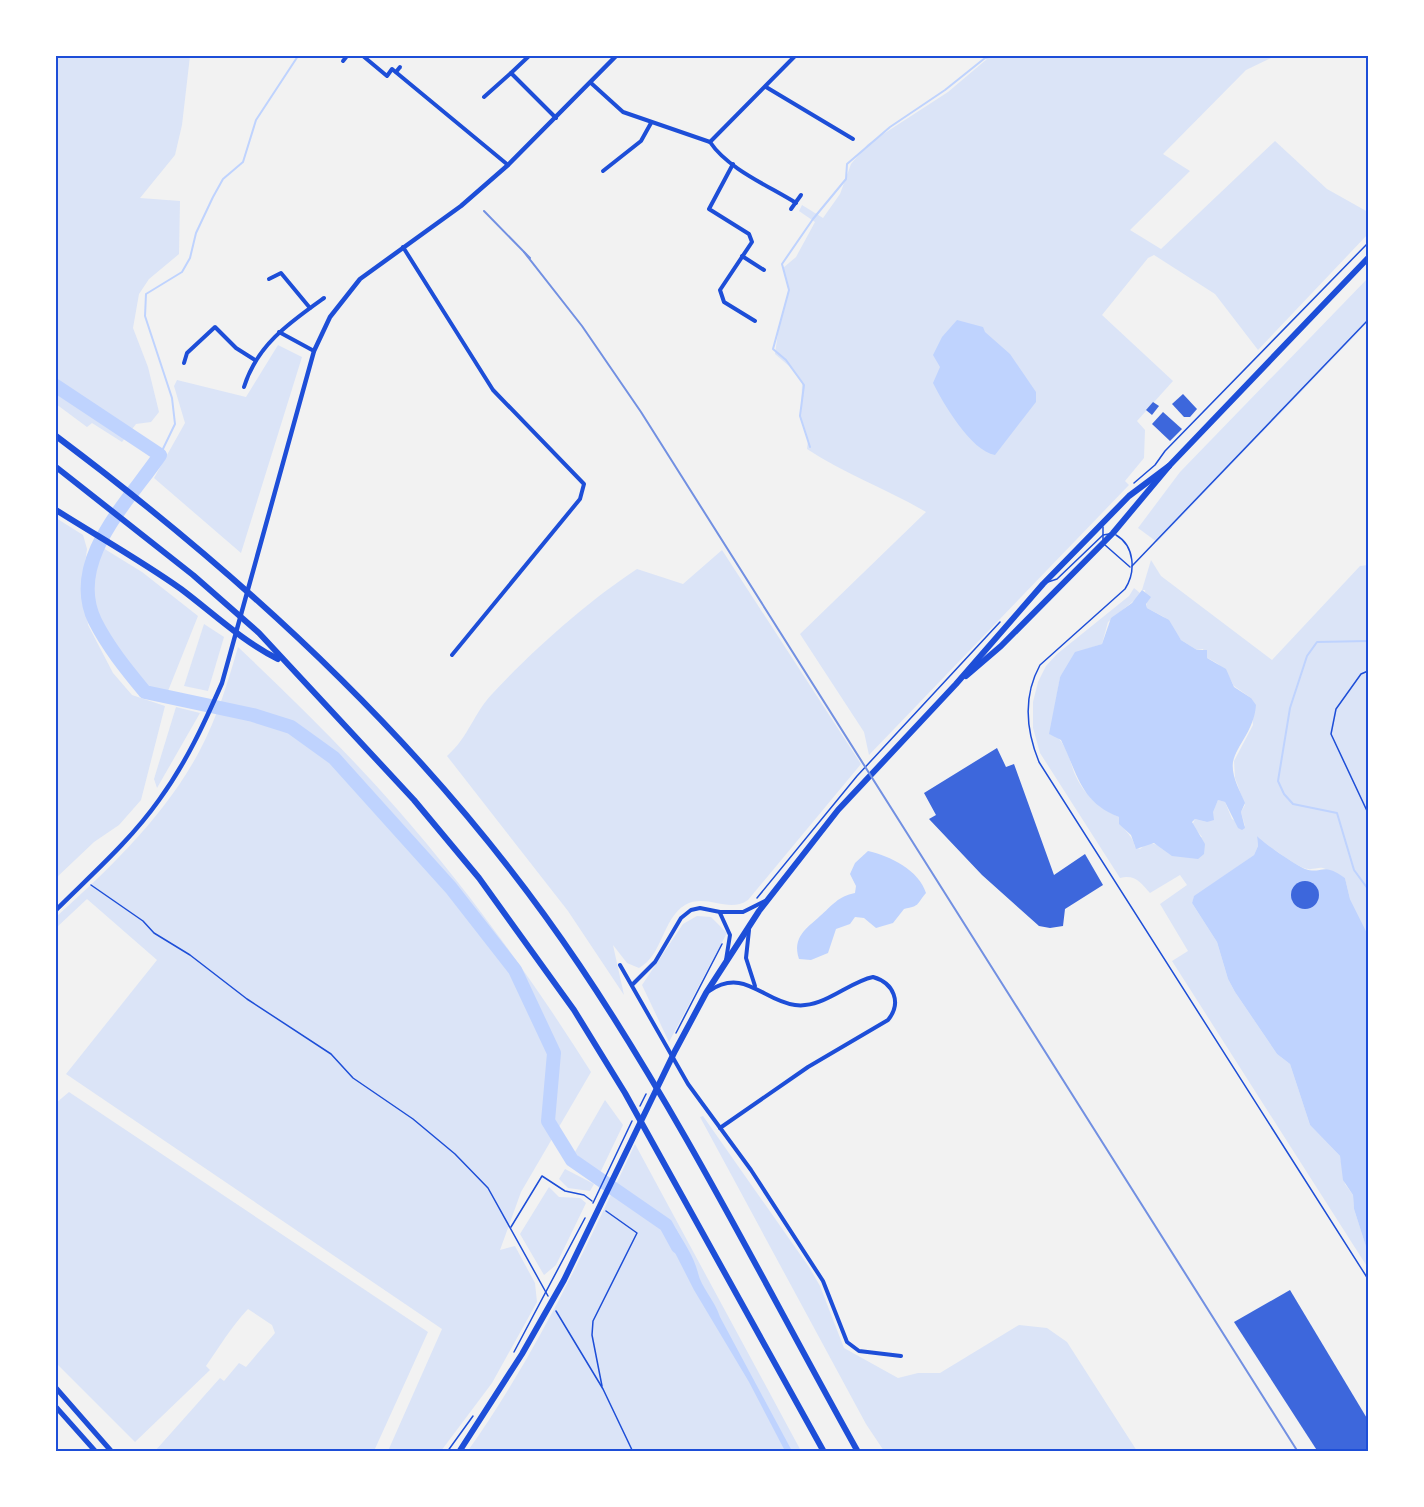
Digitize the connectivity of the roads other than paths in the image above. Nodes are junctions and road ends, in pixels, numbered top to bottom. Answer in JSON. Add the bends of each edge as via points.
{"nodes":[{"id":1,"x":347,"y":56,"type":"edge"},
{"id":2,"x":363,"y":56,"type":"edge"},
{"id":3,"x":529,"y":56,"type":"edge"},
{"id":4,"x":616,"y":56,"type":"edge"},
{"id":5,"x":795,"y":56,"type":"edge"},
{"id":6,"x":344,"y":61,"type":"dead end"},
{"id":7,"x":400,"y":67,"type":"dead end"},
{"id":8,"x":396,"y":72,"type":"junction"},
{"id":9,"x":511,"y":73,"type":"junction"},
{"id":10,"x":591,"y":83,"type":"junction"},
{"id":11,"x":766,"y":87,"type":"junction"},
{"id":12,"x":484,"y":98,"type":"dead end"},
{"id":13,"x":556,"y":118,"type":"junction"},
{"id":14,"x":651,"y":123,"type":"junction"},
{"id":15,"x":853,"y":139,"type":"dead end"},
{"id":16,"x":710,"y":142,"type":"junction"},
{"id":17,"x":734,"y":164,"type":"junction"},
{"id":18,"x":508,"y":165,"type":"junction"},
{"id":19,"x":603,"y":171,"type":"dead end"},
{"id":20,"x":801,"y":195,"type":"dead end"},
{"id":21,"x":796,"y":202,"type":"junction"},
{"id":22,"x":791,"y":209,"type":"dead end"},
{"id":23,"x":403,"y":247,"type":"junction"},
{"id":24,"x":742,"y":256,"type":"junction"},
{"id":25,"x":1368,"y":258,"type":"edge"},
{"id":26,"x":764,"y":270,"type":"dead end"},
{"id":27,"x":269,"y":279,"type":"dead end"},
{"id":28,"x":324,"y":298,"type":"dead end"},
{"id":29,"x":310,"y":308,"type":"junction"},
{"id":30,"x":1368,"y":320,"type":"edge"},
{"id":31,"x":755,"y":321,"type":"dead end"},
{"id":32,"x":279,"y":332,"type":"junction"},
{"id":33,"x":314,"y":351,"type":"junction"},
{"id":34,"x":255,"y":360,"type":"junction"},
{"id":35,"x":184,"y":363,"type":"dead end"},
{"id":36,"x":244,"y":387,"type":"dead end"},
{"id":37,"x":56,"y":435,"type":"edge"},
{"id":38,"x":1169,"y":466,"type":"junction"},
{"id":39,"x":56,"y":467,"type":"edge"},
{"id":40,"x":56,"y":510,"type":"edge"},
{"id":41,"x":1103,"y":521,"type":"junction"},
{"id":42,"x":1113,"y":533,"type":"junction"},
{"id":43,"x":1103,"y":535,"type":"junction"},
{"id":44,"x":1103,"y":543,"type":"junction"},
{"id":45,"x":1131,"y":567,"type":"junction"},
{"id":46,"x":1042,"y":584,"type":"junction"},
{"id":47,"x":452,"y":655,"type":"dead end"},
{"id":48,"x":281,"y":660,"type":"junction"},
{"id":49,"x":956,"y":684,"type":"junction"},
{"id":50,"x":768,"y":899,"type":"junction"},
{"id":51,"x":56,"y":910,"type":"edge"},
{"id":52,"x":720,"y":912,"type":"junction"},
{"id":53,"x":749,"y":926,"type":"junction"},
{"id":54,"x":725,"y":962,"type":"junction"},
{"id":55,"x":620,"y":965,"type":"dead end"},
{"id":56,"x":632,"y":985,"type":"junction"},
{"id":57,"x":755,"y":986,"type":"junction"},
{"id":58,"x":706,"y":993,"type":"junction"},
{"id":59,"x":720,"y":1128,"type":"junction"},
{"id":60,"x":1368,"y":1280,"type":"edge"},
{"id":61,"x":901,"y":1356,"type":"dead end"},
{"id":62,"x":56,"y":1388,"type":"edge"},
{"id":63,"x":56,"y":1407,"type":"edge"},
{"id":64,"x":96,"y":1452,"type":"edge"},
{"id":65,"x":112,"y":1452,"type":"edge"},
{"id":66,"x":459,"y":1452,"type":"edge"},
{"id":67,"x":824,"y":1452,"type":"edge"},
{"id":68,"x":858,"y":1452,"type":"edge"}],
"edges":[{"from":1,"to":6,"type":"street"},
{"from":2,"to":8,"type":"street","via":[[387,76],[392,69]]},
{"from":3,"to":9,"type":"street"},
{"from":4,"to":10,"type":"street"},
{"from":5,"to":11,"type":"street"},
{"from":7,"to":8,"type":"street"},
{"from":8,"to":18,"type":"street"},
{"from":9,"to":12,"type":"street"},
{"from":9,"to":13,"type":"street"},
{"from":10,"to":13,"type":"street"},
{"from":10,"to":14,"type":"street","via":[[623,112]]},
{"from":11,"to":15,"type":"street"},
{"from":11,"to":16,"type":"street"},
{"from":13,"to":18,"type":"street"},
{"from":14,"to":16,"type":"street"},
{"from":14,"to":19,"type":"street","via":[[641,141]]},
{"from":16,"to":17,"type":"street"},
{"from":17,"to":21,"type":"street"},
{"from":17,"to":24,"type":"street","via":[[709,209],[749,234],[752,242]]},
{"from":18,"to":23,"type":"street","via":[[461,206]]},
{"from":20,"to":21,"type":"street"},
{"from":21,"to":22,"type":"street"},
{"from":23,"to":33,"type":"street","via":[[360,279],[346,295]]},
{"from":23,"to":47,"type":"street","via":[[493,390],[584,484],[580,499]]},
{"from":24,"to":26,"type":"street"},
{"from":24,"to":31,"type":"street","via":[[720,290],[721,297]]},
{"from":25,"to":38,"type":"highway"},
{"from":27,"to":29,"type":"street","via":[[281,273]]},
{"from":28,"to":29,"type":"street"},
{"from":29,"to":32,"type":"street"},
{"from":30,"to":45,"type":"lane"},
{"from":32,"to":33,"type":"street"},
{"from":32,"to":34,"type":"street"},
{"from":33,"to":51,"type":"street","via":[[222,682],[190,752],[158,801]]},
{"from":34,"to":35,"type":"street","via":[[215,327],[186,353]]},
{"from":34,"to":36,"type":"street"},
{"from":37,"to":68,"type":"highway","via":[[203,550],[330,667],[394,732],[494,848],[578,963],[641,1060]]},
{"from":38,"to":41,"type":"highway"},
{"from":38,"to":42,"type":"highway"},
{"from":39,"to":48,"type":"highway","via":[[252,627]]},
{"from":40,"to":48,"type":"highway","via":[[190,596],[250,645]]},
{"from":41,"to":43,"type":"lane"},
{"from":41,"to":46,"type":"highway"},
{"from":42,"to":43,"type":"lane"},
{"from":42,"to":44,"type":"highway"},
{"from":42,"to":45,"type":"lane","via":[[1127,545]]},
{"from":43,"to":44,"type":"lane"},
{"from":43,"to":46,"type":"lane","via":[[1058,579]]},
{"from":44,"to":45,"type":"lane"},
{"from":44,"to":49,"type":"highway","via":[[1001,646]]},
{"from":45,"to":60,"type":"lane","via":[[1132,576],[1125,589],[1035,673],[1028,708],[1032,743],[1039,762]]},
{"from":46,"to":49,"type":"highway"},
{"from":48,"to":67,"type":"highway","via":[[421,808],[486,887],[574,1010],[659,1150]]},
{"from":49,"to":50,"type":"highway","via":[[863,782]]},
{"from":50,"to":52,"type":"street","via":[[746,911]]},
{"from":50,"to":53,"type":"highway"},
{"from":52,"to":54,"type":"street","via":[[730,935]]},
{"from":52,"to":56,"type":"street","via":[[695,908],[681,918],[654,962]]},
{"from":53,"to":54,"type":"highway"},
{"from":53,"to":57,"type":"street","via":[[746,958]]},
{"from":54,"to":58,"type":"highway"},
{"from":55,"to":56,"type":"street"},
{"from":56,"to":59,"type":"street","via":[[688,1084]]},
{"from":57,"to":58,"type":"street","via":[[730,983]]},
{"from":57,"to":59,"type":"street","via":[[773,999],[803,1006],[873,977],[891,988],[895,1009],[888,1020],[808,1067]]},
{"from":58,"to":66,"type":"highway","via":[[552,1302]]},
{"from":59,"to":61,"type":"street","via":[[823,1281],[847,1342],[859,1351]]},
{"from":62,"to":65,"type":"main road"},
{"from":63,"to":64,"type":"main road"}]}
